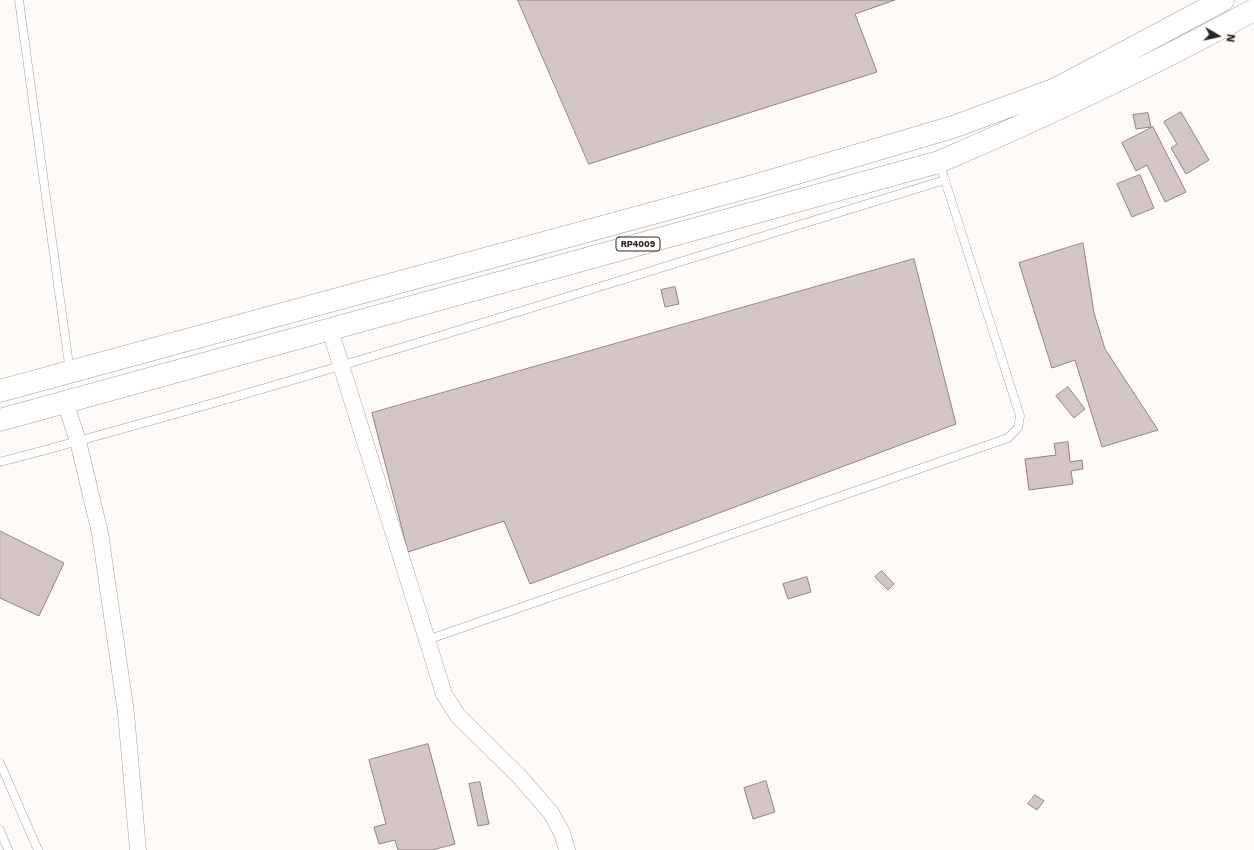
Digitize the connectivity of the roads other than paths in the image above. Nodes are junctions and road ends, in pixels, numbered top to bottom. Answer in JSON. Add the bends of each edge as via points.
{"nodes":[{"id":1,"x":19,"y":0,"type":"edge"},
{"id":2,"x":1223,"y":0,"type":"edge"},
{"id":3,"x":1254,"y":10,"type":"edge"},
{"id":4,"x":942,"y":171,"type":"junction"},
{"id":5,"x":330,"y":330,"type":"junction"},
{"id":6,"x":341,"y":365,"type":"junction"},
{"id":7,"x":70,"y":373,"type":"junction"},
{"id":8,"x":0,"y":391,"type":"edge"},
{"id":9,"x":65,"y":402,"type":"junction"},
{"id":10,"x":0,"y":420,"type":"edge"},
{"id":11,"x":78,"y":441,"type":"junction"},
{"id":12,"x":0,"y":462,"type":"edge"},
{"id":13,"x":427,"y":640,"type":"junction"},
{"id":14,"x":0,"y":763,"type":"edge"},
{"id":15,"x":0,"y":830,"type":"edge"},
{"id":16,"x":8,"y":850,"type":"edge"},
{"id":17,"x":38,"y":850,"type":"edge"},
{"id":18,"x":138,"y":850,"type":"edge"},
{"id":19,"x":567,"y":850,"type":"edge"}],
"edges":[{"from":1,"to":7,"type":"lane"},
{"from":2,"to":7,"type":"main road","number":"RP4009","via":[[1056,89],[953,127],[760,184]]},
{"from":3,"to":4,"type":"main road","number":"RP4009","via":[[1204,38],[1030,123]]},
{"from":4,"to":5,"type":"main road","number":"RP4009","via":[[780,204]]},
{"from":4,"to":6,"type":"lane"},
{"from":4,"to":13,"type":"lane","via":[[1020,416],[1018,428],[1008,438]]},
{"from":5,"to":6,"type":"street"},
{"from":5,"to":9,"type":"main road","number":"RP4009"},
{"from":6,"to":11,"type":"lane"},
{"from":6,"to":13,"type":"street"},
{"from":7,"to":8,"type":"main road","number":"RP4009"},
{"from":9,"to":10,"type":"main road","number":"RP4009"},
{"from":9,"to":11,"type":"street"},
{"from":11,"to":12,"type":"lane"},
{"from":11,"to":18,"type":"street","via":[[102,549],[126,712]]},
{"from":13,"to":19,"type":"street","via":[[439,682],[454,710],[551,813],[562,833]]},
{"from":14,"to":17,"type":"lane"},
{"from":15,"to":16,"type":"lane"}]}
